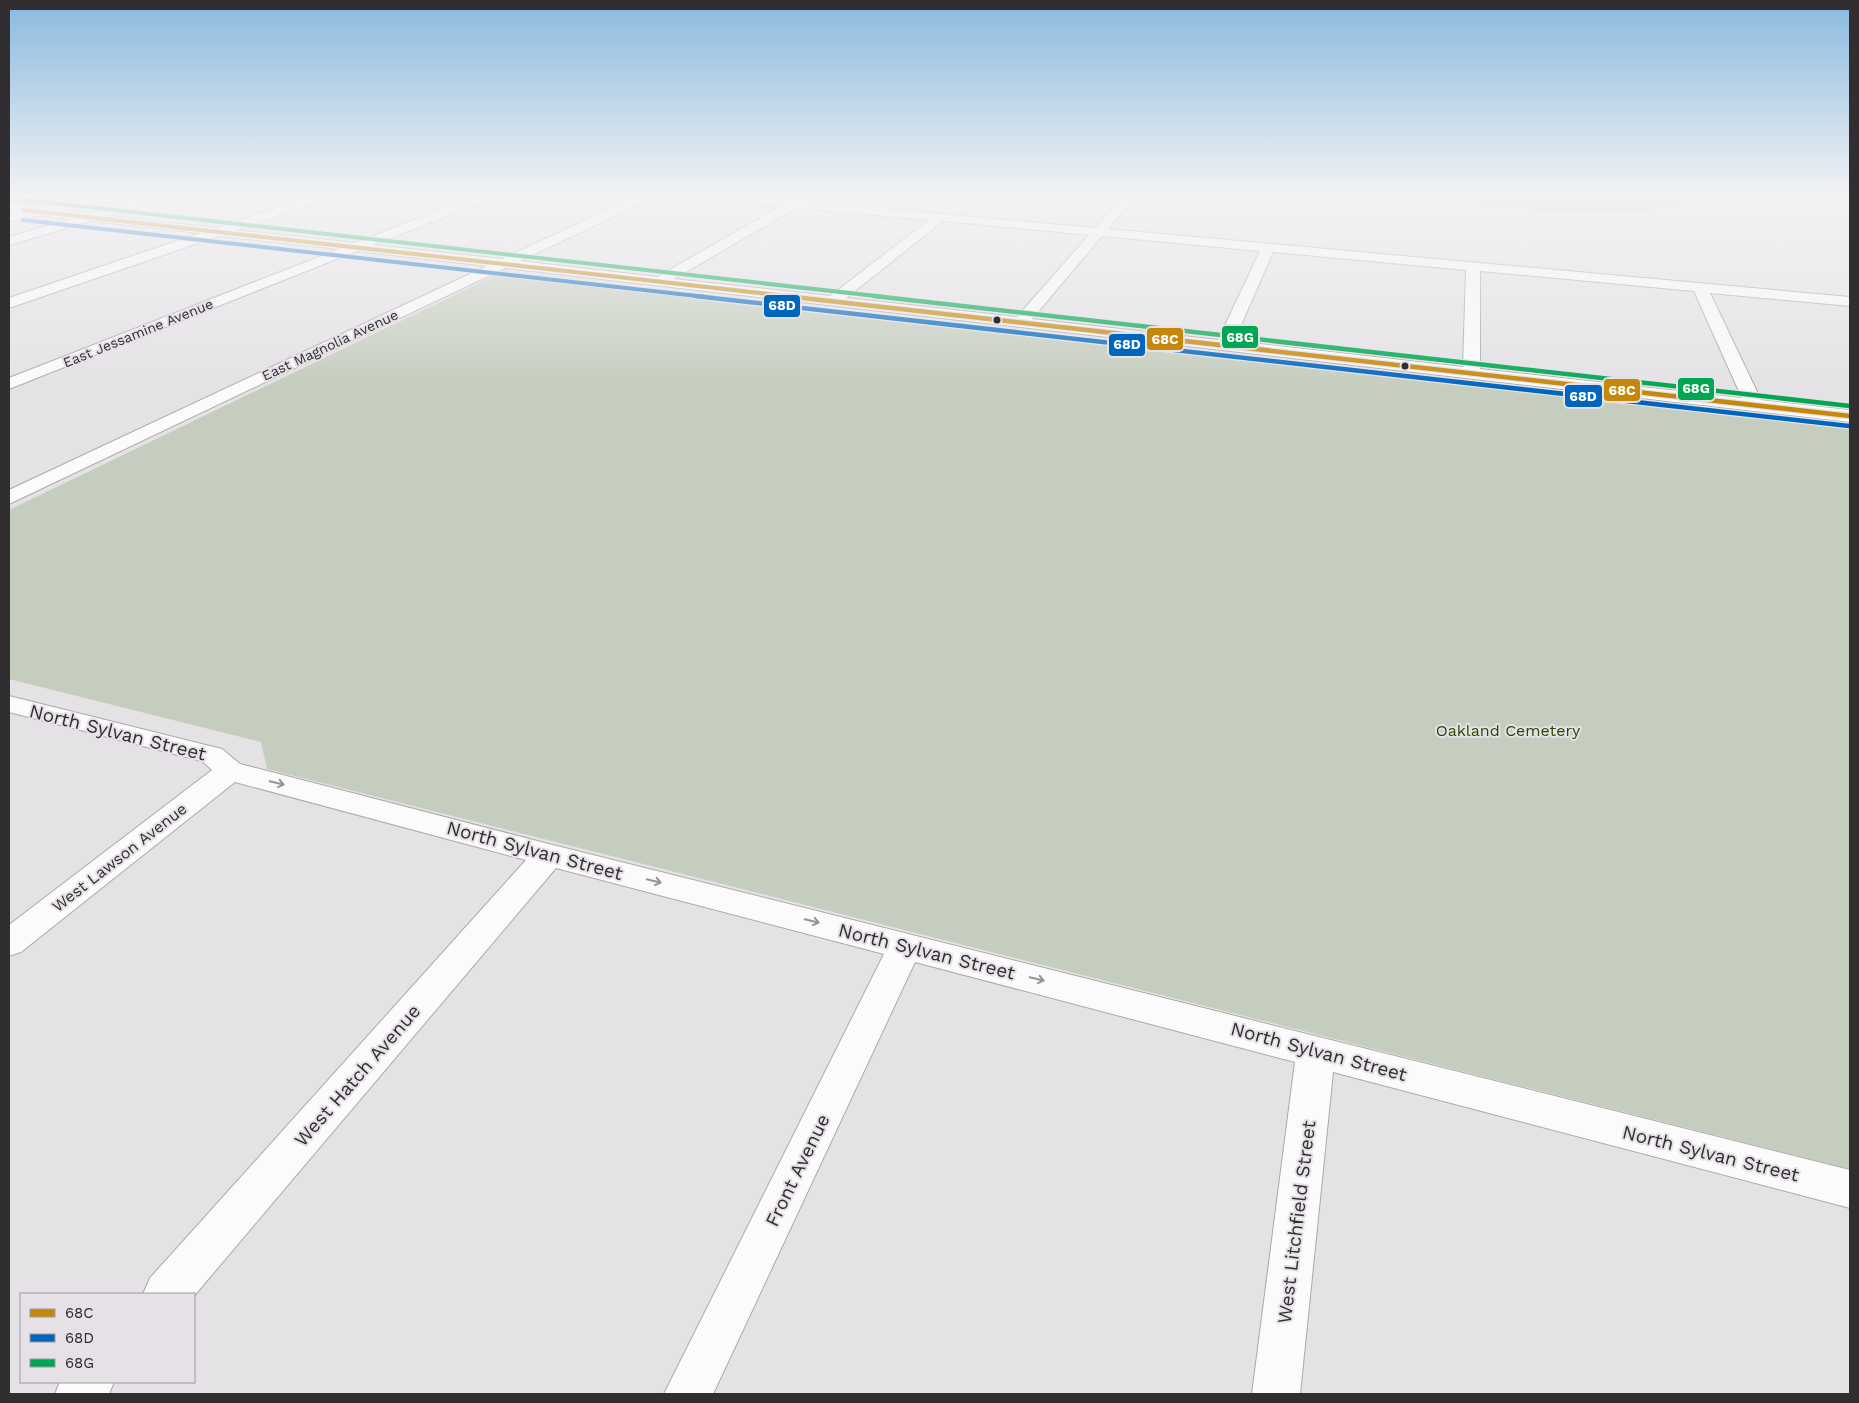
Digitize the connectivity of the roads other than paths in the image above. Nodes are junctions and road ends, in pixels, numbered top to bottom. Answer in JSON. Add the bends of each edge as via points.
{"nodes":[{"id":1,"x":134,"y":259,"type":"edge"},
{"id":2,"x":324,"y":259,"type":"edge"},
{"id":3,"x":463,"y":259,"type":"edge"},
{"id":4,"x":512,"y":259,"type":"edge"},
{"id":5,"x":697,"y":259,"type":"edge"},
{"id":6,"x":886,"y":259,"type":"edge"},
{"id":7,"x":1076,"y":259,"type":"edge"},
{"id":8,"x":1263,"y":259,"type":"edge"},
{"id":9,"x":1403,"y":259,"type":"edge"},
{"id":10,"x":502,"y":264,"type":"junction"},
{"id":11,"x":1473,"y":266,"type":"junction"},
{"id":12,"x":660,"y":281,"type":"junction"},
{"id":13,"x":1700,"y":287,"type":"junction"},
{"id":14,"x":833,"y":301,"type":"junction"},
{"id":15,"x":1850,"y":301,"type":"edge"},
{"id":16,"x":9,"y":303,"type":"edge"},
{"id":17,"x":1021,"y":322,"type":"junction"},
{"id":18,"x":1224,"y":345,"type":"junction"},
{"id":19,"x":9,"y":365,"type":"edge"},
{"id":20,"x":43,"y":371,"type":"junction"},
{"id":21,"x":1471,"y":373,"type":"junction"},
{"id":22,"x":9,"y":384,"type":"edge"},
{"id":23,"x":1754,"y":405,"type":"junction"},
{"id":24,"x":1850,"y":416,"type":"edge"},
{"id":25,"x":9,"y":498,"type":"edge"},
{"id":26,"x":9,"y":704,"type":"edge"},
{"id":27,"x":230,"y":771,"type":"junction"},
{"id":28,"x":549,"y":855,"type":"junction"},
{"id":29,"x":9,"y":943,"type":"edge"},
{"id":30,"x":906,"y":945,"type":"junction"},
{"id":31,"x":1316,"y":1050,"type":"junction"},
{"id":32,"x":1850,"y":1188,"type":"edge"},
{"id":33,"x":167,"y":1293,"type":"edge"},
{"id":34,"x":89,"y":1383,"type":"edge"},
{"id":35,"x":79,"y":1394,"type":"edge"},
{"id":36,"x":688,"y":1394,"type":"edge"},
{"id":37,"x":1276,"y":1394,"type":"edge"}],
"edges":[{"from":1,"to":16,"type":"street"},
{"from":2,"to":20,"type":"street","name":"East Jessamine Avenue"},
{"from":3,"to":10,"type":"street"},
{"from":4,"to":10,"type":"street","name":"East Magnolia Avenue"},
{"from":5,"to":12,"type":"street"},
{"from":6,"to":14,"type":"street"},
{"from":7,"to":17,"type":"street"},
{"from":8,"to":18,"type":"street"},
{"from":9,"to":11,"type":"street"},
{"from":10,"to":12,"type":"street"},
{"from":10,"to":25,"type":"street","name":"East Magnolia Avenue"},
{"from":11,"to":13,"type":"street"},
{"from":11,"to":21,"type":"street"},
{"from":12,"to":14,"type":"street"},
{"from":13,"to":15,"type":"street"},
{"from":13,"to":23,"type":"street"},
{"from":14,"to":17,"type":"street"},
{"from":17,"to":18,"type":"street"},
{"from":18,"to":21,"type":"street"},
{"from":19,"to":20,"type":"street"},
{"from":20,"to":22,"type":"street","name":"East Jessamine Avenue"},
{"from":21,"to":23,"type":"street"},
{"from":23,"to":24,"type":"street"},
{"from":26,"to":27,"type":"street","name":"North Sylvan Street","via":[[212,755]]},
{"from":27,"to":28,"type":"street","name":"North Sylvan Street","one_way":true},
{"from":27,"to":29,"type":"street","name":"West Lawson Avenue"},
{"from":28,"to":30,"type":"street","name":"North Sylvan Street","one_way":true},
{"from":28,"to":33,"type":"street","name":"West Hatch Avenue"},
{"from":30,"to":31,"type":"street","name":"North Sylvan Street","one_way":true},
{"from":30,"to":36,"type":"street","name":"Front Avenue"},
{"from":31,"to":32,"type":"street","name":"North Sylvan Street"},
{"from":31,"to":37,"type":"street","name":"West Litchfield Street"},
{"from":34,"to":35,"type":"street"}]}
